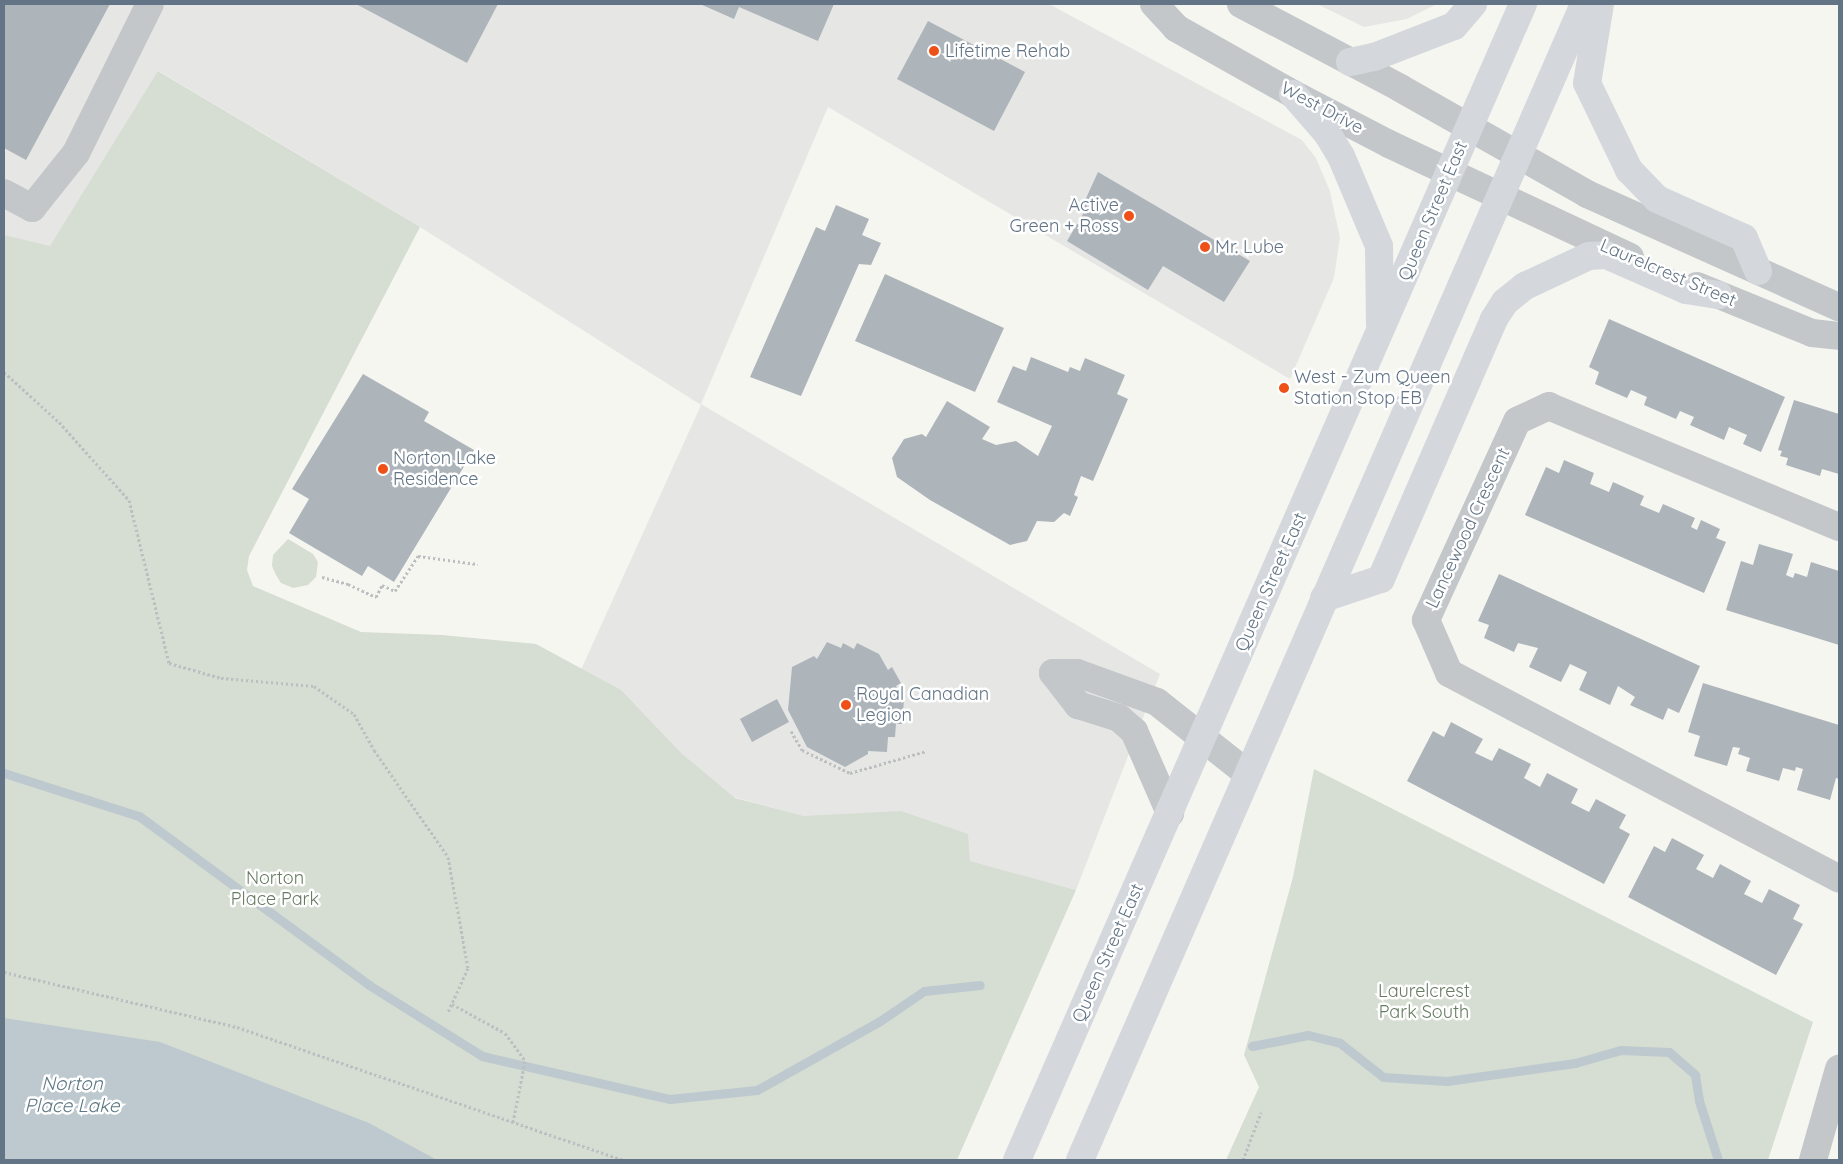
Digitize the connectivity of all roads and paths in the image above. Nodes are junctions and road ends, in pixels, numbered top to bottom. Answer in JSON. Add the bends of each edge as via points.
{"nodes":[{"id":1,"x":150,"y":4,"type":"edge"},
{"id":2,"x":1154,"y":4,"type":"edge"},
{"id":3,"x":1241,"y":4,"type":"edge"},
{"id":4,"x":1473,"y":4,"type":"edge"},
{"id":5,"x":1523,"y":4,"type":"edge"},
{"id":6,"x":1584,"y":4,"type":"edge"},
{"id":7,"x":1600,"y":4,"type":"edge"},
{"id":8,"x":1350,"y":62,"type":"junction"},
{"id":9,"x":1293,"y":94,"type":"junction"},
{"id":10,"x":1469,"y":127,"type":"junction"},
{"id":11,"x":1518,"y":155,"type":"junction"},
{"id":12,"x":1450,"y":173,"type":"junction"},
{"id":13,"x":4,"y":193,"type":"edge"},
{"id":14,"x":1500,"y":197,"type":"junction"},
{"id":15,"x":1758,"y":272,"type":"junction"},
{"id":16,"x":1719,"y":295,"type":"junction"},
{"id":17,"x":1839,"y":307,"type":"edge"},
{"id":18,"x":1380,"y":333,"type":"junction"},
{"id":19,"x":1839,"y":336,"type":"edge"},
{"id":20,"x":4,"y":372,"type":"edge"},
{"id":21,"x":1839,"y":527,"type":"edge"},
{"id":22,"x":476,"y":564,"type":"dead end"},
{"id":23,"x":322,"y":577,"type":"dead end"},
{"id":24,"x":1324,"y":598,"type":"junction"},
{"id":25,"x":791,"y":731,"type":"dead end"},
{"id":26,"x":1203,"y":738,"type":"junction"},
{"id":27,"x":926,"y":751,"type":"dead end"},
{"id":28,"x":1248,"y":774,"type":"junction"},
{"id":29,"x":1170,"y":813,"type":"junction"},
{"id":30,"x":1748,"y":832,"type":"junction"},
{"id":31,"x":1839,"y":857,"type":"edge"},
{"id":32,"x":1839,"y":879,"type":"edge"},
{"id":33,"x":4,"y":972,"type":"edge"},
{"id":34,"x":452,"y":1004,"type":"junction"},
{"id":35,"x":448,"y":1012,"type":"dead end"},
{"id":36,"x":1839,"y":1069,"type":"edge"},
{"id":37,"x":1261,"y":1112,"type":"dead end"},
{"id":38,"x":513,"y":1123,"type":"junction"},
{"id":39,"x":624,"y":1160,"type":"edge"},
{"id":40,"x":1018,"y":1160,"type":"edge"},
{"id":41,"x":1080,"y":1160,"type":"edge"},
{"id":42,"x":1243,"y":1160,"type":"edge"},
{"id":43,"x":1813,"y":1160,"type":"edge"}],
"edges":[{"from":1,"to":13,"type":"street","via":[[76,153],[32,208]]},
{"from":2,"to":9,"type":"street","name":"West Drive","via":[[1176,28]]},
{"from":3,"to":8,"type":"street"},
{"from":4,"to":8,"type":"main road","via":[[1454,26],[1374,57]]},
{"from":5,"to":10,"type":"main road","name":"Queen Street East"},
{"from":6,"to":11,"type":"main road"},
{"from":7,"to":15,"type":"main road","via":[[1587,83],[1629,170],[1657,199],[1744,238]]},
{"from":8,"to":10,"type":"street"},
{"from":9,"to":12,"type":"street","name":"West Drive"},
{"from":9,"to":18,"type":"main road","via":[[1341,156],[1379,246]]},
{"from":10,"to":11,"type":"street"},
{"from":10,"to":12,"type":"main road","name":"Queen Street East"},
{"from":11,"to":14,"type":"main road"},
{"from":11,"to":15,"type":"street","name":"Laurelcrest Street","via":[[1587,194]]},
{"from":12,"to":14,"type":"street","name":"West Drive"},
{"from":12,"to":18,"type":"main road","name":"Queen Street East"},
{"from":14,"to":16,"type":"street","name":"Laurelcrest Street"},
{"from":14,"to":24,"type":"main road"},
{"from":15,"to":17,"type":"street","name":"Laurelcrest Street"},
{"from":16,"to":19,"type":"street","name":"Laurelcrest Street","via":[[1812,332]]},
{"from":16,"to":24,"type":"main road","via":[[1686,290],[1606,255],[1589,256],[1525,286],[1505,302],[1494,320],[1380,579]]},
{"from":18,"to":26,"type":"main road","name":"Queen Street East"},
{"from":20,"to":34,"type":"path","via":[[59,422],[129,500],[168,663],[221,678],[314,686],[354,714],[374,750],[448,857],[468,968]]},
{"from":21,"to":30,"type":"street","name":"Lancewood Crescent","via":[[1549,406],[1517,421],[1426,620],[1449,673]]},
{"from":22,"to":23,"type":"path","via":[[418,556],[396,592],[382,585],[376,597]]},
{"from":24,"to":28,"type":"main road"},
{"from":25,"to":27,"type":"path","via":[[802,750],[850,773]]},
{"from":26,"to":28,"type":"street"},
{"from":26,"to":29,"type":"main road","name":"Queen Street East"},
{"from":26,"to":29,"type":"street","via":[[1158,702],[1077,673],[1053,672],[1078,705],[1118,718],[1134,731]]},
{"from":28,"to":41,"type":"main road"},
{"from":29,"to":40,"type":"main road","name":"Queen Street East"},
{"from":30,"to":31,"type":"street","name":"Lancewood Crescent"},
{"from":30,"to":32,"type":"street","name":"Lancewood Crescent"},
{"from":33,"to":38,"type":"path","via":[[237,1027]]},
{"from":34,"to":35,"type":"path"},
{"from":34,"to":38,"type":"path","via":[[505,1033],[527,1064]]},
{"from":36,"to":43,"type":"street"},
{"from":37,"to":42,"type":"path"},
{"from":38,"to":39,"type":"path"}]}
